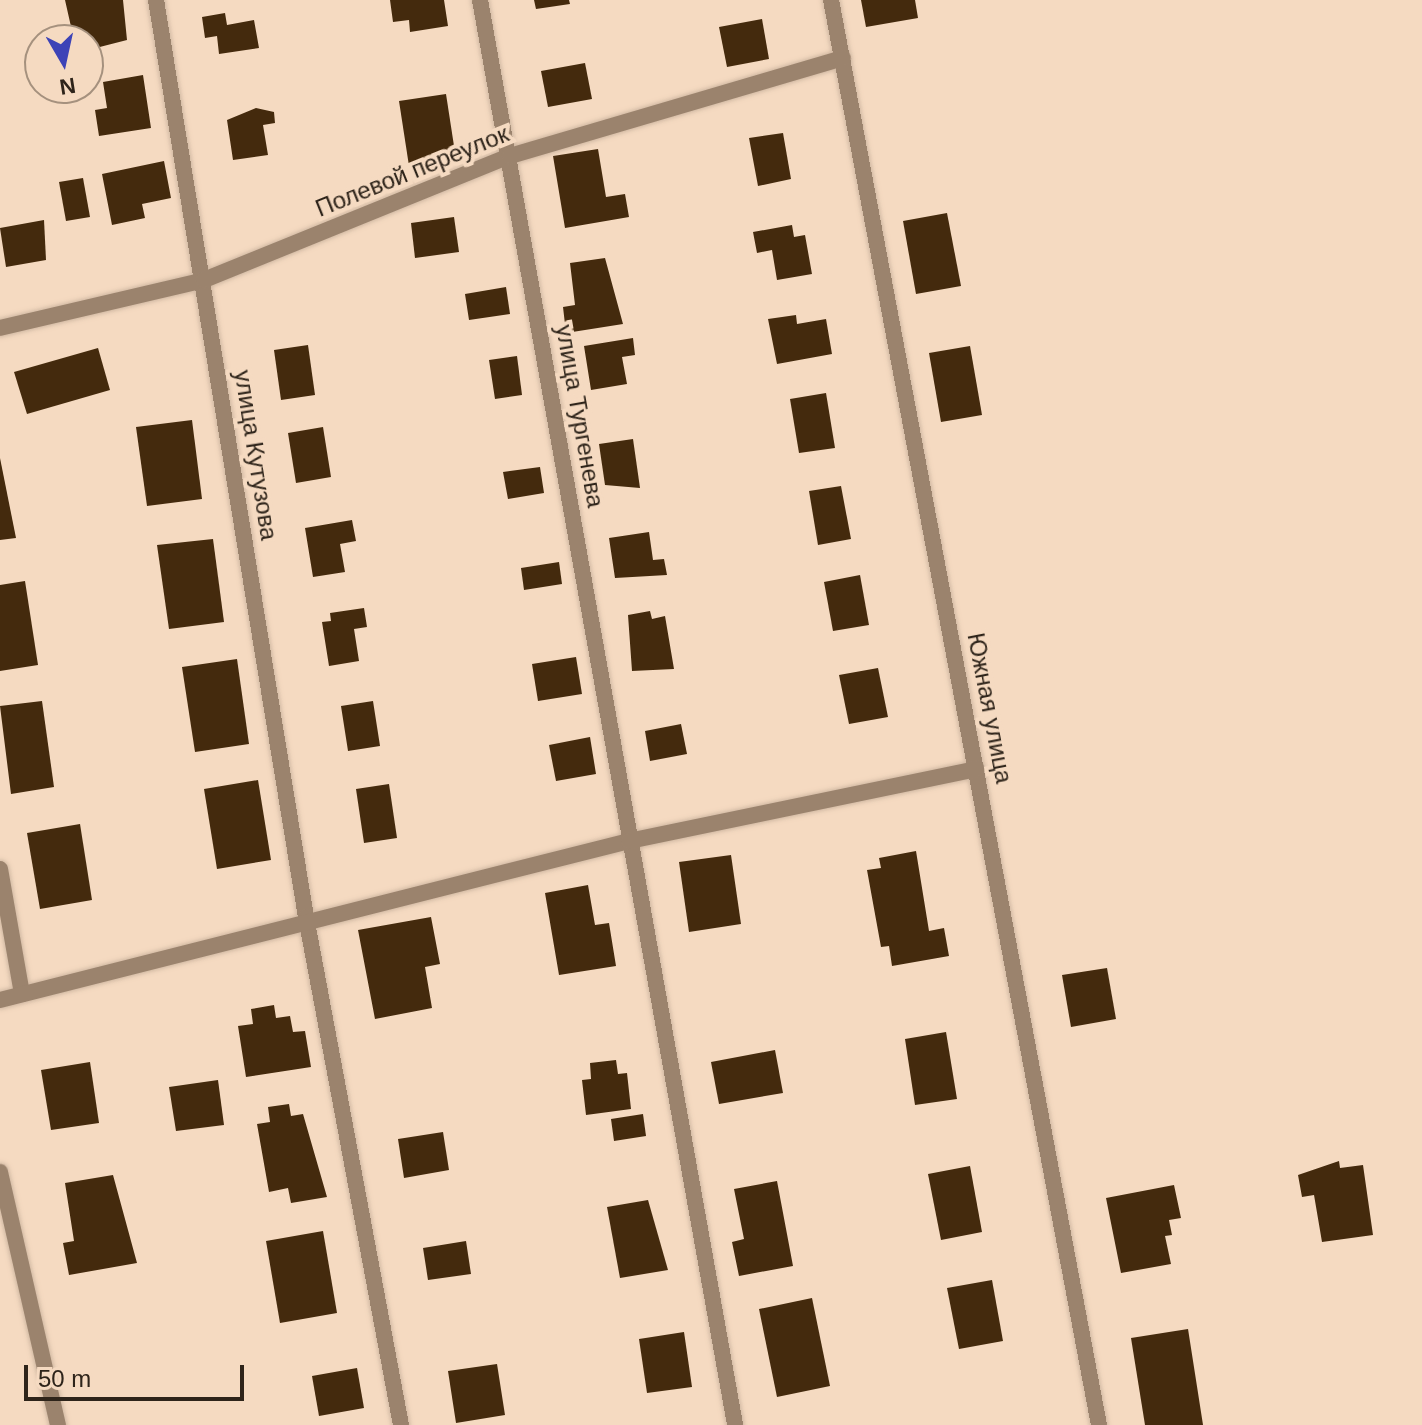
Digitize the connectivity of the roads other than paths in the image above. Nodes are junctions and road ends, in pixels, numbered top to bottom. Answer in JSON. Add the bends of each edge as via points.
{"nodes":[{"id":1,"x":156,"y":0,"type":"edge"},
{"id":2,"x":480,"y":0,"type":"edge"},
{"id":3,"x":831,"y":0,"type":"edge"},
{"id":4,"x":843,"y":58,"type":"junction"},
{"id":5,"x":510,"y":156,"type":"junction"},
{"id":6,"x":204,"y":280,"type":"junction"},
{"id":7,"x":0,"y":328,"type":"edge"},
{"id":8,"x":977,"y":769,"type":"junction"},
{"id":9,"x":629,"y":841,"type":"junction"},
{"id":10,"x":0,"y":869,"type":"edge"},
{"id":11,"x":306,"y":917,"type":"junction"},
{"id":12,"x":22,"y":994,"type":"junction"},
{"id":13,"x":0,"y":1000,"type":"edge"},
{"id":14,"x":0,"y":1172,"type":"edge"},
{"id":15,"x":58,"y":1425,"type":"edge"},
{"id":16,"x":401,"y":1425,"type":"edge"},
{"id":17,"x":735,"y":1425,"type":"edge"},
{"id":18,"x":1099,"y":1425,"type":"edge"}],
"edges":[{"from":1,"to":6,"type":"street","name":"улица Кутузова"},
{"from":2,"to":5,"type":"street","name":"улица Тургенева"},
{"from":3,"to":4,"type":"street","name":"Южная улица"},
{"from":4,"to":5,"type":"street","name":"Полевой переулок"},
{"from":4,"to":8,"type":"street","name":"Южная улица"},
{"from":5,"to":6,"type":"street","name":"Полевой переулок"},
{"from":5,"to":9,"type":"street","name":"улица Тургенева"},
{"from":6,"to":7,"type":"street","name":"Полевой переулок"},
{"from":6,"to":11,"type":"street","name":"улица Кутузова"},
{"from":8,"to":9,"type":"street"},
{"from":8,"to":18,"type":"street","name":"Южная улица"},
{"from":9,"to":11,"type":"street"},
{"from":9,"to":17,"type":"street","name":"улица Тургенева"},
{"from":10,"to":12,"type":"street"},
{"from":11,"to":12,"type":"street"},
{"from":11,"to":16,"type":"street","name":"улица Кутузова"},
{"from":12,"to":13,"type":"street"},
{"from":14,"to":15,"type":"street"}]}
